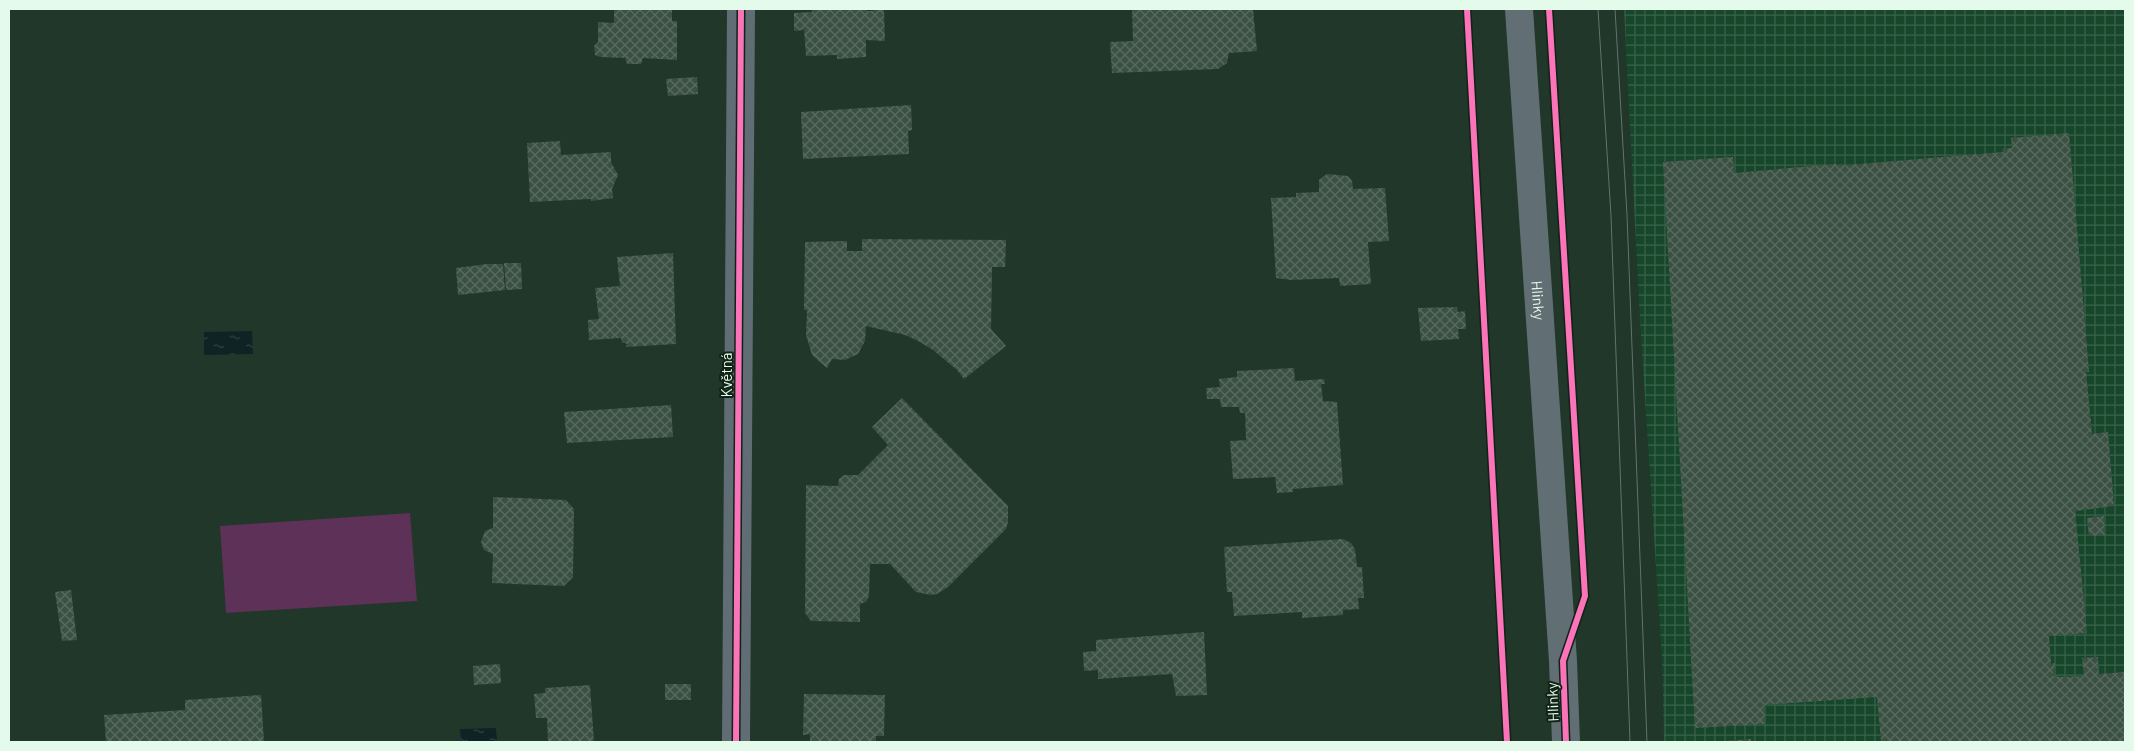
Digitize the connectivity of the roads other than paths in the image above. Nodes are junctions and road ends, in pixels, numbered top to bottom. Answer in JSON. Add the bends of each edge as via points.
{"nodes":[{"id":1,"x":741,"y":9,"type":"edge"},
{"id":2,"x":1519,"y":9,"type":"edge"},
{"id":3,"x":736,"y":742,"type":"edge"},
{"id":4,"x":1566,"y":742,"type":"edge"}],
"edges":[{"from":1,"to":3,"type":"street","name":"Květná"},
{"from":2,"to":4,"type":"street","name":"Hlinky"}]}
